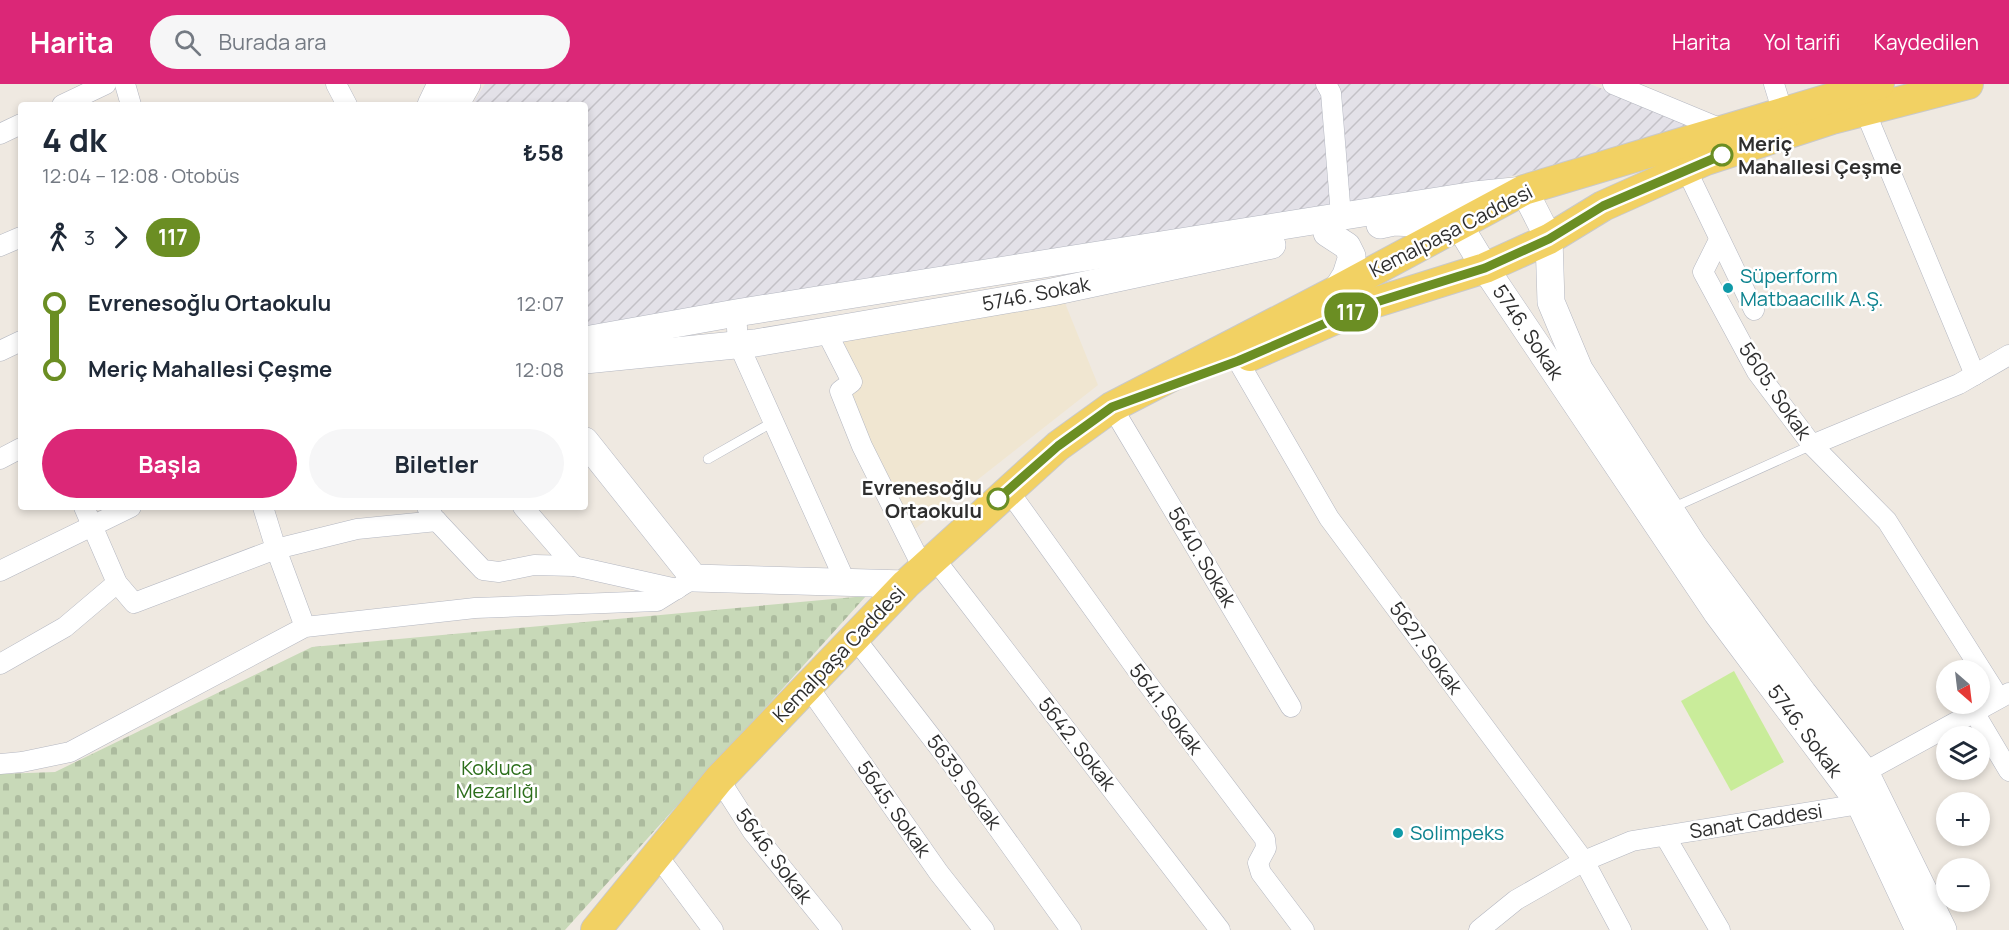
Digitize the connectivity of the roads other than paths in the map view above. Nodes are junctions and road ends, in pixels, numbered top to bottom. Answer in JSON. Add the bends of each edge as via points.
{"nodes":[{"id":1,"x":106,"y":84,"type":"edge"},
{"id":2,"x":125,"y":84,"type":"edge"},
{"id":3,"x":336,"y":84,"type":"edge"},
{"id":4,"x":441,"y":84,"type":"edge"},
{"id":5,"x":467,"y":84,"type":"edge"},
{"id":6,"x":1326,"y":84,"type":"edge"},
{"id":7,"x":1613,"y":84,"type":"edge"},
{"id":8,"x":1774,"y":84,"type":"edge"},
{"id":9,"x":1879,"y":84,"type":"edge"},
{"id":10,"x":1968,"y":84,"type":"edge"},
{"id":11,"x":1832,"y":91,"type":"edge"},
{"id":12,"x":68,"y":102,"type":"edge"},
{"id":13,"x":130,"y":102,"type":"edge"},
{"id":14,"x":345,"y":102,"type":"edge"},
{"id":15,"x":432,"y":102,"type":"edge"},
{"id":16,"x":457,"y":102,"type":"edge"},
{"id":17,"x":1865,"y":111,"type":"junction"},
{"id":18,"x":1783,"y":112,"type":"junction"},
{"id":19,"x":18,"y":125,"type":"edge"},
{"id":20,"x":1724,"y":130,"type":"junction"},
{"id":21,"x":0,"y":134,"type":"edge"},
{"id":22,"x":1686,"y":169,"type":"junction"},
{"id":23,"x":1524,"y":190,"type":"junction"},
{"id":24,"x":1334,"y":225,"type":"junction"},
{"id":25,"x":1459,"y":225,"type":"junction"},
{"id":26,"x":18,"y":238,"type":"edge"},
{"id":27,"x":1549,"y":239,"type":"junction"},
{"id":28,"x":1719,"y":240,"type":"junction"},
{"id":29,"x":0,"y":246,"type":"edge"},
{"id":30,"x":1485,"y":268,"type":"junction"},
{"id":31,"x":1336,"y":291,"type":"junction"},
{"id":32,"x":1755,"y":310,"type":"dead end"},
{"id":33,"x":736,"y":313,"type":"junction"},
{"id":34,"x":826,"y":331,"type":"junction"},
{"id":35,"x":588,"y":339,"type":"edge"},
{"id":36,"x":18,"y":343,"type":"edge"},
{"id":37,"x":738,"y":344,"type":"junction"},
{"id":38,"x":0,"y":351,"type":"edge"},
{"id":39,"x":2009,"y":355,"type":"edge"},
{"id":40,"x":588,"y":360,"type":"edge"},
{"id":41,"x":1238,"y":361,"type":"junction"},
{"id":42,"x":1975,"y":375,"type":"junction"},
{"id":43,"x":1112,"y":407,"type":"junction"},
{"id":44,"x":773,"y":422,"type":"junction"},
{"id":45,"x":588,"y":445,"type":"edge"},
{"id":46,"x":1812,"y":445,"type":"junction"},
{"id":47,"x":18,"y":450,"type":"edge"},
{"id":48,"x":0,"y":459,"type":"edge"},
{"id":49,"x":708,"y":459,"type":"dead end"},
{"id":50,"x":1008,"y":490,"type":"junction"},
{"id":51,"x":1670,"y":509,"type":"junction"},
{"id":52,"x":85,"y":510,"type":"edge"},
{"id":53,"x":125,"y":510,"type":"edge"},
{"id":54,"x":264,"y":510,"type":"edge"},
{"id":55,"x":526,"y":510,"type":"edge"},
{"id":56,"x":432,"y":514,"type":"edge"},
{"id":57,"x":93,"y":527,"type":"junction"},
{"id":58,"x":276,"y":549,"type":"junction"},
{"id":59,"x":574,"y":566,"type":"junction"},
{"id":60,"x":921,"y":570,"type":"junction"},
{"id":61,"x":0,"y":571,"type":"edge"},
{"id":62,"x":117,"y":583,"type":"junction"},
{"id":63,"x":685,"y":583,"type":"junction"},
{"id":64,"x":846,"y":583,"type":"junction"},
{"id":65,"x":305,"y":627,"type":"junction"},
{"id":66,"x":854,"y":637,"type":"junction"},
{"id":67,"x":0,"y":664,"type":"edge"},
{"id":68,"x":807,"y":685,"type":"junction"},
{"id":69,"x":2004,"y":695,"type":"edge"},
{"id":70,"x":1990,"y":703,"type":"edge"},
{"id":71,"x":1291,"y":707,"type":"dead end"},
{"id":72,"x":1970,"y":714,"type":"edge"},
{"id":73,"x":1975,"y":714,"type":"edge"},
{"id":74,"x":0,"y":764,"type":"edge"},
{"id":75,"x":2009,"y":771,"type":"edge"},
{"id":76,"x":1865,"y":772,"type":"junction"},
{"id":77,"x":719,"y":780,"type":"junction"},
{"id":78,"x":1860,"y":804,"type":"junction"},
{"id":79,"x":1665,"y":836,"type":"junction"},
{"id":80,"x":657,"y":855,"type":"junction"},
{"id":81,"x":1584,"y":861,"type":"junction"},
{"id":82,"x":596,"y":930,"type":"edge"},
{"id":83,"x":713,"y":930,"type":"edge"},
{"id":84,"x":832,"y":930,"type":"edge"},
{"id":85,"x":984,"y":930,"type":"edge"},
{"id":86,"x":1071,"y":930,"type":"edge"},
{"id":87,"x":1220,"y":930,"type":"edge"},
{"id":88,"x":1304,"y":930,"type":"edge"},
{"id":89,"x":1479,"y":930,"type":"edge"},
{"id":90,"x":1621,"y":930,"type":"edge"},
{"id":91,"x":1720,"y":930,"type":"edge"},
{"id":92,"x":1919,"y":930,"type":"edge"},
{"id":93,"x":1943,"y":930,"type":"edge"}],
"edges":[{"from":1,"to":12,"type":"street"},
{"from":2,"to":13,"type":"street"},
{"from":3,"to":14,"type":"street"},
{"from":4,"to":15,"type":"street"},
{"from":5,"to":16,"type":"street"},
{"from":6,"to":24,"type":"street","via":[[1331,93]]},
{"from":7,"to":20,"type":"street"},
{"from":8,"to":18,"type":"street"},
{"from":9,"to":11,"type":"main road","name":"Kemalpaşa Caddesi"},
{"from":10,"to":17,"type":"main road","name":"Kemalpaşa Caddesi"},
{"from":11,"to":18,"type":"main road","name":"Kemalpaşa Caddesi"},
{"from":17,"to":22,"type":"main road","name":"Kemalpaşa Caddesi"},
{"from":17,"to":42,"type":"street"},
{"from":18,"to":20,"type":"main road","name":"Kemalpaşa Caddesi"},
{"from":19,"to":21,"type":"street"},
{"from":20,"to":23,"type":"main road","name":"Kemalpaşa Caddesi"},
{"from":22,"to":27,"type":"main road","name":"Kemalpaşa Caddesi","via":[[1603,206]]},
{"from":22,"to":28,"type":"street"},
{"from":23,"to":24,"type":"street","name":"5746. Sokak","via":[[1475,195]]},
{"from":23,"to":25,"type":"main road","name":"Kemalpaşa Caddesi"},
{"from":23,"to":27,"type":"street"},
{"from":24,"to":25,"type":"street","name":"5746. Sokak"},
{"from":24,"to":31,"type":"street","via":[[1352,256]]},
{"from":24,"to":33,"type":"street","name":"5746. Sokak"},
{"from":24,"to":34,"type":"street","name":"5746. Sokak","via":[[1052,292]]},
{"from":25,"to":30,"type":"street","name":"5746. Sokak"},
{"from":25,"to":31,"type":"main road","name":"Kemalpaşa Caddesi"},
{"from":26,"to":29,"type":"street"},
{"from":27,"to":30,"type":"main road","name":"Kemalpaşa Caddesi"},
{"from":27,"to":51,"type":"street","via":[[1551,302],[1579,369]]},
{"from":28,"to":32,"type":"street"},
{"from":28,"to":46,"type":"street","name":"5605. Sokak","via":[[1703,272],[1757,372]]},
{"from":30,"to":41,"type":"main road","name":"Kemalpaşa Caddesi","via":[[1370,304]]},
{"from":30,"to":78,"type":"street","name":"5746. Sokak","via":[[1717,613]]},
{"from":31,"to":43,"type":"main road","name":"Kemalpaşa Caddesi"},
{"from":33,"to":35,"type":"street","name":"5746. Sokak"},
{"from":33,"to":37,"type":"street"},
{"from":34,"to":37,"type":"street","name":"5746. Sokak"},
{"from":34,"to":60,"type":"street","name":"5642. Sokak","via":[[852,382],[840,391]]},
{"from":36,"to":38,"type":"street"},
{"from":37,"to":40,"type":"street","name":"5746. Sokak"},
{"from":37,"to":44,"type":"street"},
{"from":39,"to":42,"type":"street","name":"5605. Sokak"},
{"from":41,"to":43,"type":"main road","name":"Kemalpaşa Caddesi"},
{"from":41,"to":81,"type":"street","name":"5627. Sokak","via":[[1329,519]]},
{"from":42,"to":46,"type":"street","name":"5605. Sokak"},
{"from":43,"to":50,"type":"main road","name":"Kemalpaşa Caddesi","via":[[1058,446]]},
{"from":43,"to":71,"type":"street","name":"5640. Sokak"},
{"from":44,"to":49,"type":"lane"},
{"from":44,"to":64,"type":"street"},
{"from":45,"to":63,"type":"street"},
{"from":46,"to":51,"type":"lane"},
{"from":46,"to":69,"type":"street","via":[[1887,521]]},
{"from":47,"to":48,"type":"street"},
{"from":50,"to":60,"type":"main road","name":"Kemalpaşa Caddesi"},
{"from":50,"to":88,"type":"street","name":"5641. Sokak","via":[[1265,840],[1266,848],[1258,863],[1261,873]]},
{"from":51,"to":76,"type":"street","via":[[1789,675]]},
{"from":52,"to":57,"type":"street"},
{"from":53,"to":57,"type":"street"},
{"from":54,"to":58,"type":"street"},
{"from":55,"to":59,"type":"street"},
{"from":56,"to":58,"type":"street"},
{"from":56,"to":59,"type":"street","via":[[483,570]]},
{"from":57,"to":61,"type":"street"},
{"from":57,"to":62,"type":"street"},
{"from":58,"to":62,"type":"street","via":[[134,603]]},
{"from":58,"to":65,"type":"street"},
{"from":59,"to":63,"type":"street"},
{"from":60,"to":64,"type":"street"},
{"from":60,"to":66,"type":"main road","name":"Kemalpaşa Caddesi"},
{"from":60,"to":87,"type":"street","name":"5642. Sokak"},
{"from":62,"to":67,"type":"street","via":[[65,627]]},
{"from":63,"to":64,"type":"street"},
{"from":63,"to":65,"type":"street","via":[[657,601],[475,608]]},
{"from":65,"to":74,"type":"street","via":[[70,752]]},
{"from":66,"to":68,"type":"main road","name":"Kemalpaşa Caddesi"},
{"from":66,"to":86,"type":"street","name":"5639. Sokak","via":[[952,764]]},
{"from":68,"to":77,"type":"main road","name":"Kemalpaşa Caddesi"},
{"from":68,"to":85,"type":"street","name":"5645. Sokak","via":[[939,873]]},
{"from":69,"to":70,"type":"street"},
{"from":72,"to":76,"type":"street"},
{"from":73,"to":75,"type":"street"},
{"from":76,"to":78,"type":"street"},
{"from":76,"to":93,"type":"street"},
{"from":77,"to":80,"type":"main road","name":"Kemalpaşa Caddesi"},
{"from":77,"to":84,"type":"street","name":"5646. Sokak","via":[[753,832]]},
{"from":78,"to":79,"type":"street","name":"Sanat Caddesi"},
{"from":78,"to":92,"type":"street","name":"5746. Sokak"},
{"from":79,"to":81,"type":"street","name":"Sanat Caddesi","via":[[1632,841]]},
{"from":79,"to":91,"type":"street"},
{"from":80,"to":82,"type":"main road","name":"Kemalpaşa Caddesi"},
{"from":80,"to":83,"type":"street"},
{"from":81,"to":89,"type":"street","name":"Sanat Caddesi","via":[[1516,900]]},
{"from":81,"to":90,"type":"street","name":"5627. Sokak"}]}
